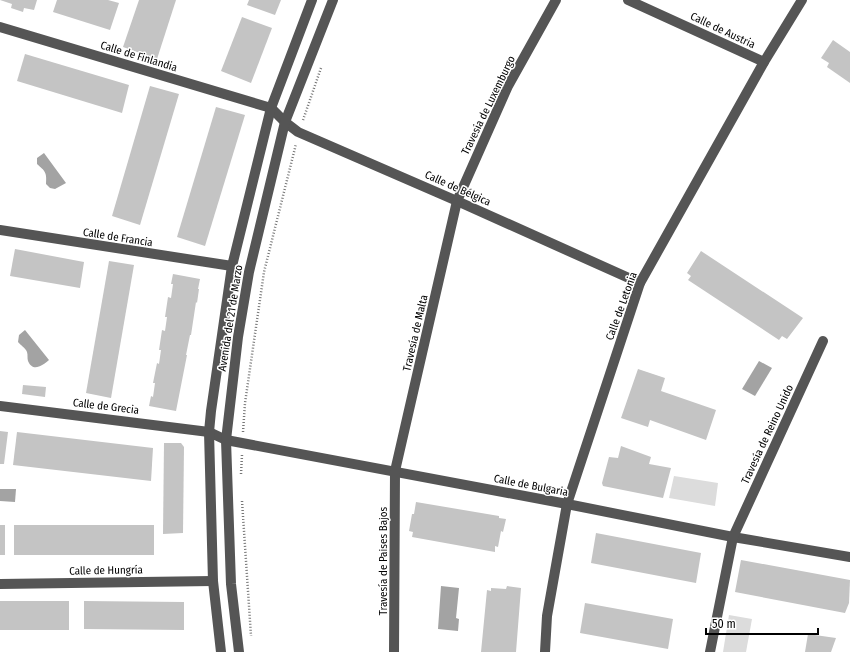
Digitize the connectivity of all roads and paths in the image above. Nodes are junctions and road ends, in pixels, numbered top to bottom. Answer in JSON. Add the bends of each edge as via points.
{"nodes":[{"id":1,"x":312,"y":0,"type":"edge"},
{"id":2,"x":333,"y":0,"type":"edge"},
{"id":3,"x":556,"y":0,"type":"edge"},
{"id":4,"x":628,"y":0,"type":"edge"},
{"id":5,"x":802,"y":0,"type":"edge"},
{"id":6,"x":0,"y":27,"type":"edge"},
{"id":7,"x":764,"y":62,"type":"junction"},
{"id":8,"x":321,"y":67,"type":"dead end"},
{"id":9,"x":271,"y":108,"type":"junction"},
{"id":10,"x":285,"y":122,"type":"junction"},
{"id":11,"x":298,"y":132,"type":"junction"},
{"id":12,"x":457,"y":201,"type":"junction"},
{"id":13,"x":0,"y":230,"type":"edge"},
{"id":14,"x":232,"y":266,"type":"junction"},
{"id":15,"x":640,"y":283,"type":"junction"},
{"id":16,"x":823,"y":341,"type":"dead end"},
{"id":17,"x":0,"y":406,"type":"edge"},
{"id":18,"x":209,"y":432,"type":"junction"},
{"id":19,"x":226,"y":440,"type":"junction"},
{"id":20,"x":242,"y":443,"type":"junction"},
{"id":21,"x":395,"y":471,"type":"junction"},
{"id":22,"x":241,"y":480,"type":"dead end"},
{"id":23,"x":242,"y":496,"type":"dead end"},
{"id":24,"x":567,"y":504,"type":"junction"},
{"id":25,"x":733,"y":537,"type":"junction"},
{"id":26,"x":850,"y":557,"type":"edge"},
{"id":27,"x":213,"y":581,"type":"junction"},
{"id":28,"x":0,"y":584,"type":"edge"},
{"id":29,"x":251,"y":637,"type":"dead end"},
{"id":30,"x":221,"y":652,"type":"edge"},
{"id":31,"x":239,"y":652,"type":"edge"},
{"id":32,"x":394,"y":652,"type":"edge"},
{"id":33,"x":545,"y":652,"type":"edge"},
{"id":34,"x":710,"y":652,"type":"edge"}],
"edges":[{"from":1,"to":9,"type":"street","name":"Avenida del 21 de Marzo"},
{"from":2,"to":10,"type":"street","name":"Avenida del 21 de Marzo"},
{"from":3,"to":12,"type":"street","name":"Travesía de Luxemburgo","via":[[508,86]]},
{"from":4,"to":7,"type":"street","name":"Calle de Austria"},
{"from":5,"to":7,"type":"street","name":"Calle de Letonia"},
{"from":6,"to":9,"type":"street","name":"Calle de Finlandia"},
{"from":7,"to":15,"type":"street","name":"Calle de Letonia"},
{"from":8,"to":11,"type":"path"},
{"from":9,"to":10,"type":"street","name":"Calle de Bélgica"},
{"from":9,"to":14,"type":"street","name":"Avenida del 21 de Marzo"},
{"from":10,"to":11,"type":"street","name":"Calle de Bélgica"},
{"from":10,"to":19,"type":"street","name":"Avenida del 21 de Marzo","via":[[248,272]]},
{"from":11,"to":12,"type":"street","name":"Calle de Bélgica"},
{"from":11,"to":20,"type":"path","via":[[264,272],[245,403]]},
{"from":12,"to":15,"type":"street","name":"Calle de Bélgica"},
{"from":12,"to":21,"type":"street","name":"Travesía de Malta"},
{"from":13,"to":14,"type":"street","name":"Calle de Francia"},
{"from":14,"to":18,"type":"street","name":"Avenida del 21 de Marzo"},
{"from":15,"to":24,"type":"street","name":"Calle de Letonia"},
{"from":16,"to":25,"type":"street","name":"Travesía de Reino Unido"},
{"from":17,"to":18,"type":"street","name":"Calle de Grecia"},
{"from":18,"to":19,"type":"street","name":"Calle de Bulgaria"},
{"from":18,"to":27,"type":"street","name":"Avenida del 21 de Marzo"},
{"from":19,"to":20,"type":"street","name":"Calle de Bulgaria"},
{"from":19,"to":31,"type":"street","name":"Avenida del 21 de Marzo","via":[[231,584]]},
{"from":20,"to":21,"type":"street","name":"Calle de Bulgaria"},
{"from":20,"to":22,"type":"path"},
{"from":21,"to":24,"type":"street","name":"Calle de Bulgaria"},
{"from":21,"to":32,"type":"street","name":"Travesía de Paises Bajos"},
{"from":23,"to":29,"type":"path"},
{"from":24,"to":25,"type":"street","name":"Calle de Bulgaria"},
{"from":24,"to":33,"type":"street","name":"Calle de Letonia","via":[[547,616]]},
{"from":25,"to":26,"type":"street","name":"Calle de Bulgaria"},
{"from":25,"to":34,"type":"street","name":"Travesía de Reino Unido"},
{"from":27,"to":28,"type":"street","name":"Calle de Hungría"},
{"from":27,"to":30,"type":"street","name":"Avenida del 21 de Marzo"}]}
